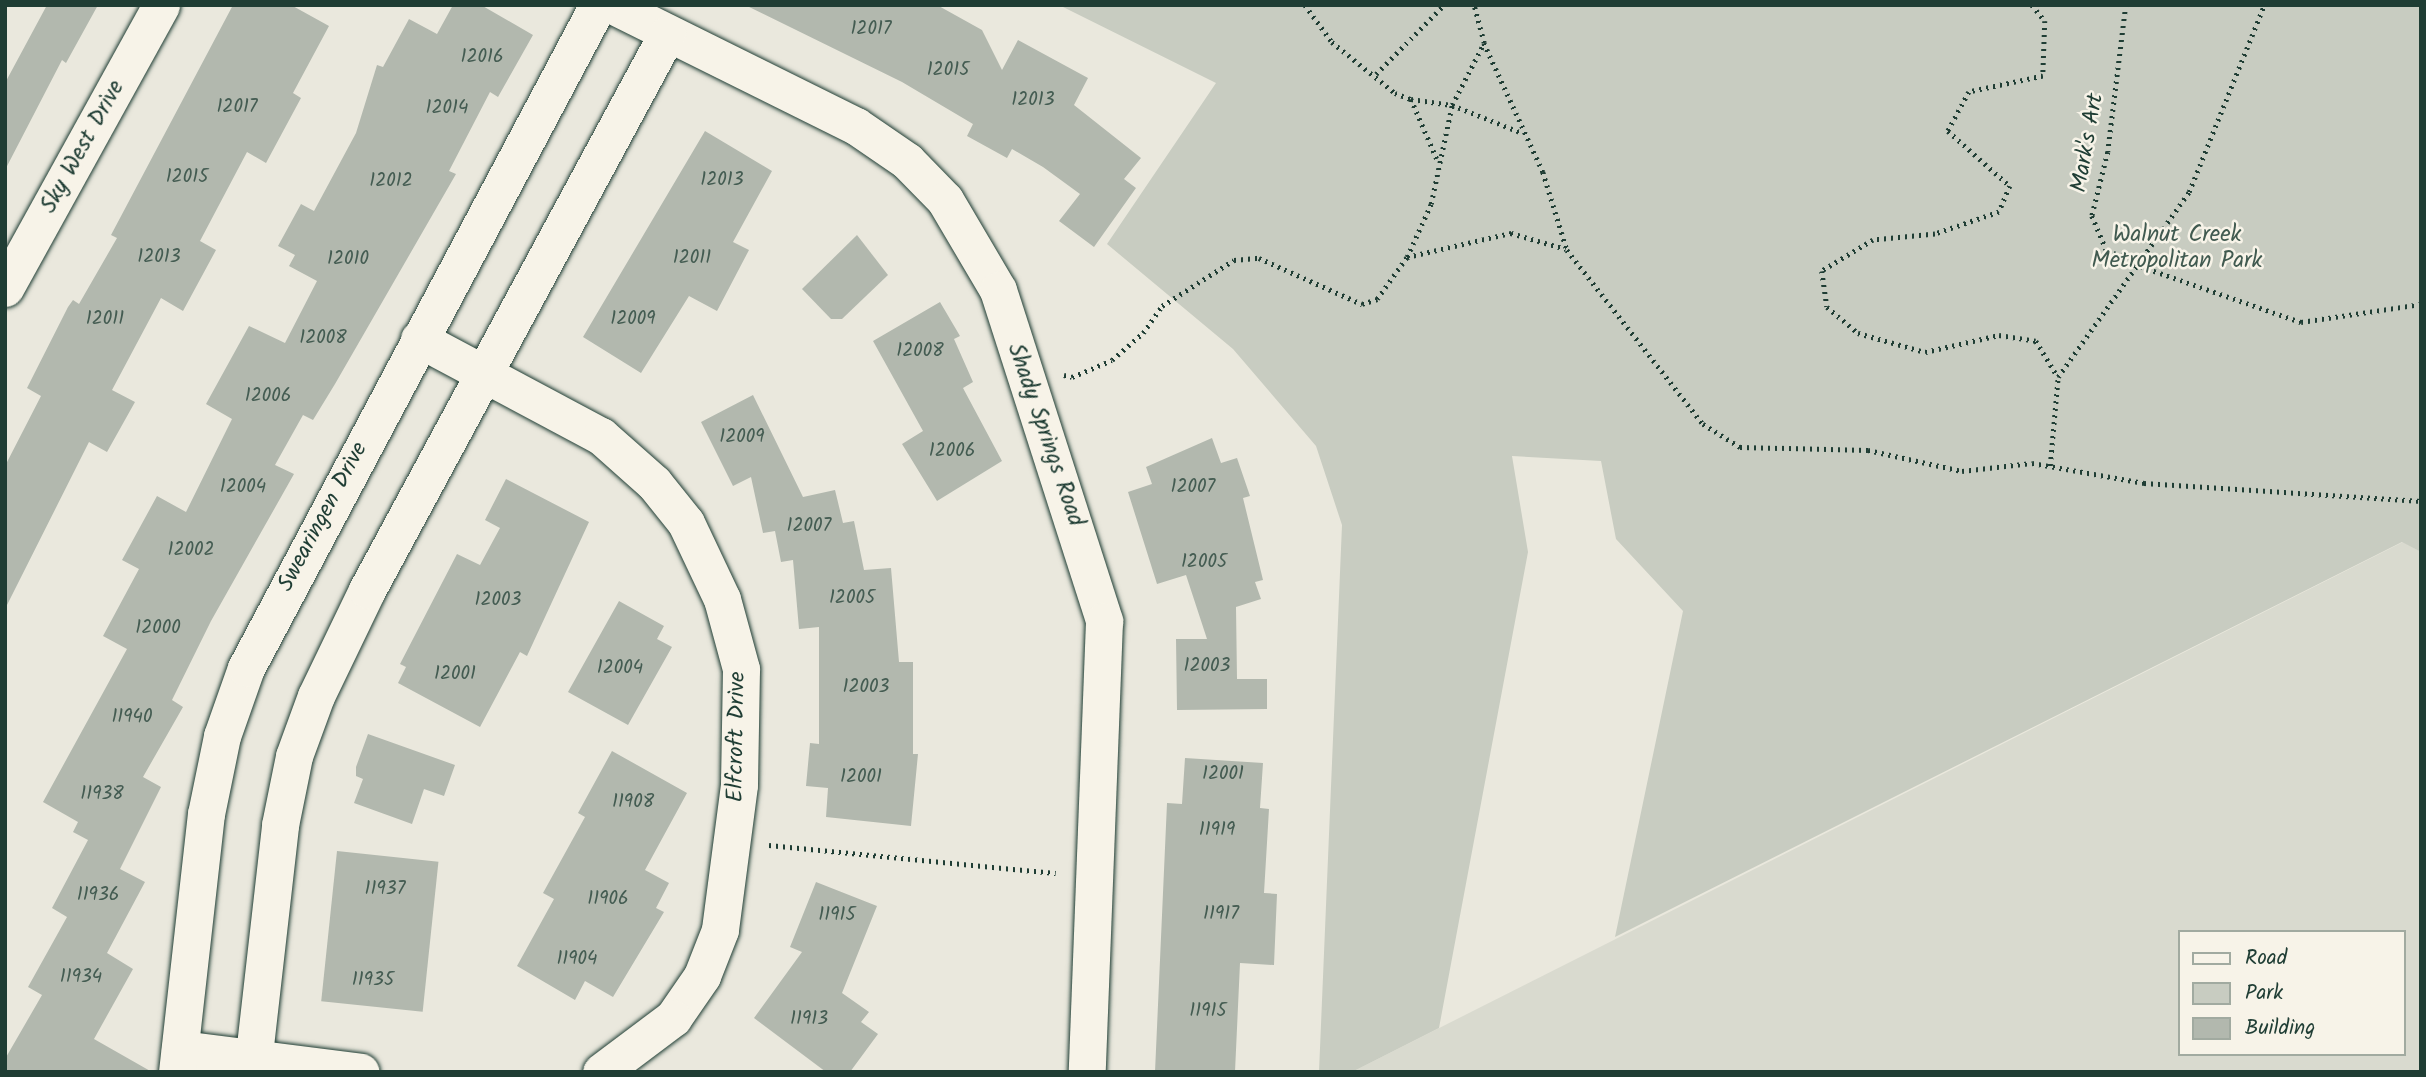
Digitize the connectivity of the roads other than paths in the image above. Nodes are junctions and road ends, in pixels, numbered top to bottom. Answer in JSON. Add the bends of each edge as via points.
{"nodes":[{"id":1,"x":161,"y":5,"type":"edge"},
{"id":2,"x":598,"y":5,"type":"edge"},
{"id":3,"x":612,"y":5,"type":"edge"},
{"id":4,"x":667,"y":34,"type":"junction"},
{"id":5,"x":5,"y":288,"type":"edge"},
{"id":6,"x":419,"y":339,"type":"junction"},
{"id":7,"x":485,"y":374,"type":"junction"},
{"id":8,"x":178,"y":1060,"type":"edge"},
{"id":9,"x":253,"y":1064,"type":"edge"},
{"id":10,"x":360,"y":1072,"type":"edge"},
{"id":11,"x":601,"y":1072,"type":"edge"},
{"id":12,"x":1087,"y":1072,"type":"edge"}],
"edges":[{"from":1,"to":5,"type":"street","name":"Sky West Drive"},
{"from":2,"to":6,"type":"street","name":"Swearingen Drive"},
{"from":3,"to":4,"type":"street","name":"Shady Springs Road"},
{"from":4,"to":7,"type":"street"},
{"from":4,"to":12,"type":"street","name":"Shady Springs Road","via":[[856,126],[907,161],[945,200],[981,253],[1104,621]]},
{"from":6,"to":7,"type":"street","name":"Elfcroft Drive"},
{"from":6,"to":8,"type":"street","name":"Swearingen Drive","via":[[301,556],[246,668],[222,736],[206,814]]},
{"from":7,"to":9,"type":"street","via":[[367,590],[316,696],[294,756],[281,825]]},
{"from":7,"to":11,"type":"street","name":"Elfcroft Drive","via":[[601,436],[654,483],[686,523],[722,599],[741,669],[739,785],[720,930],[702,976],[673,1018]]},
{"from":8,"to":9,"type":"street"},
{"from":9,"to":10,"type":"street"}]}
